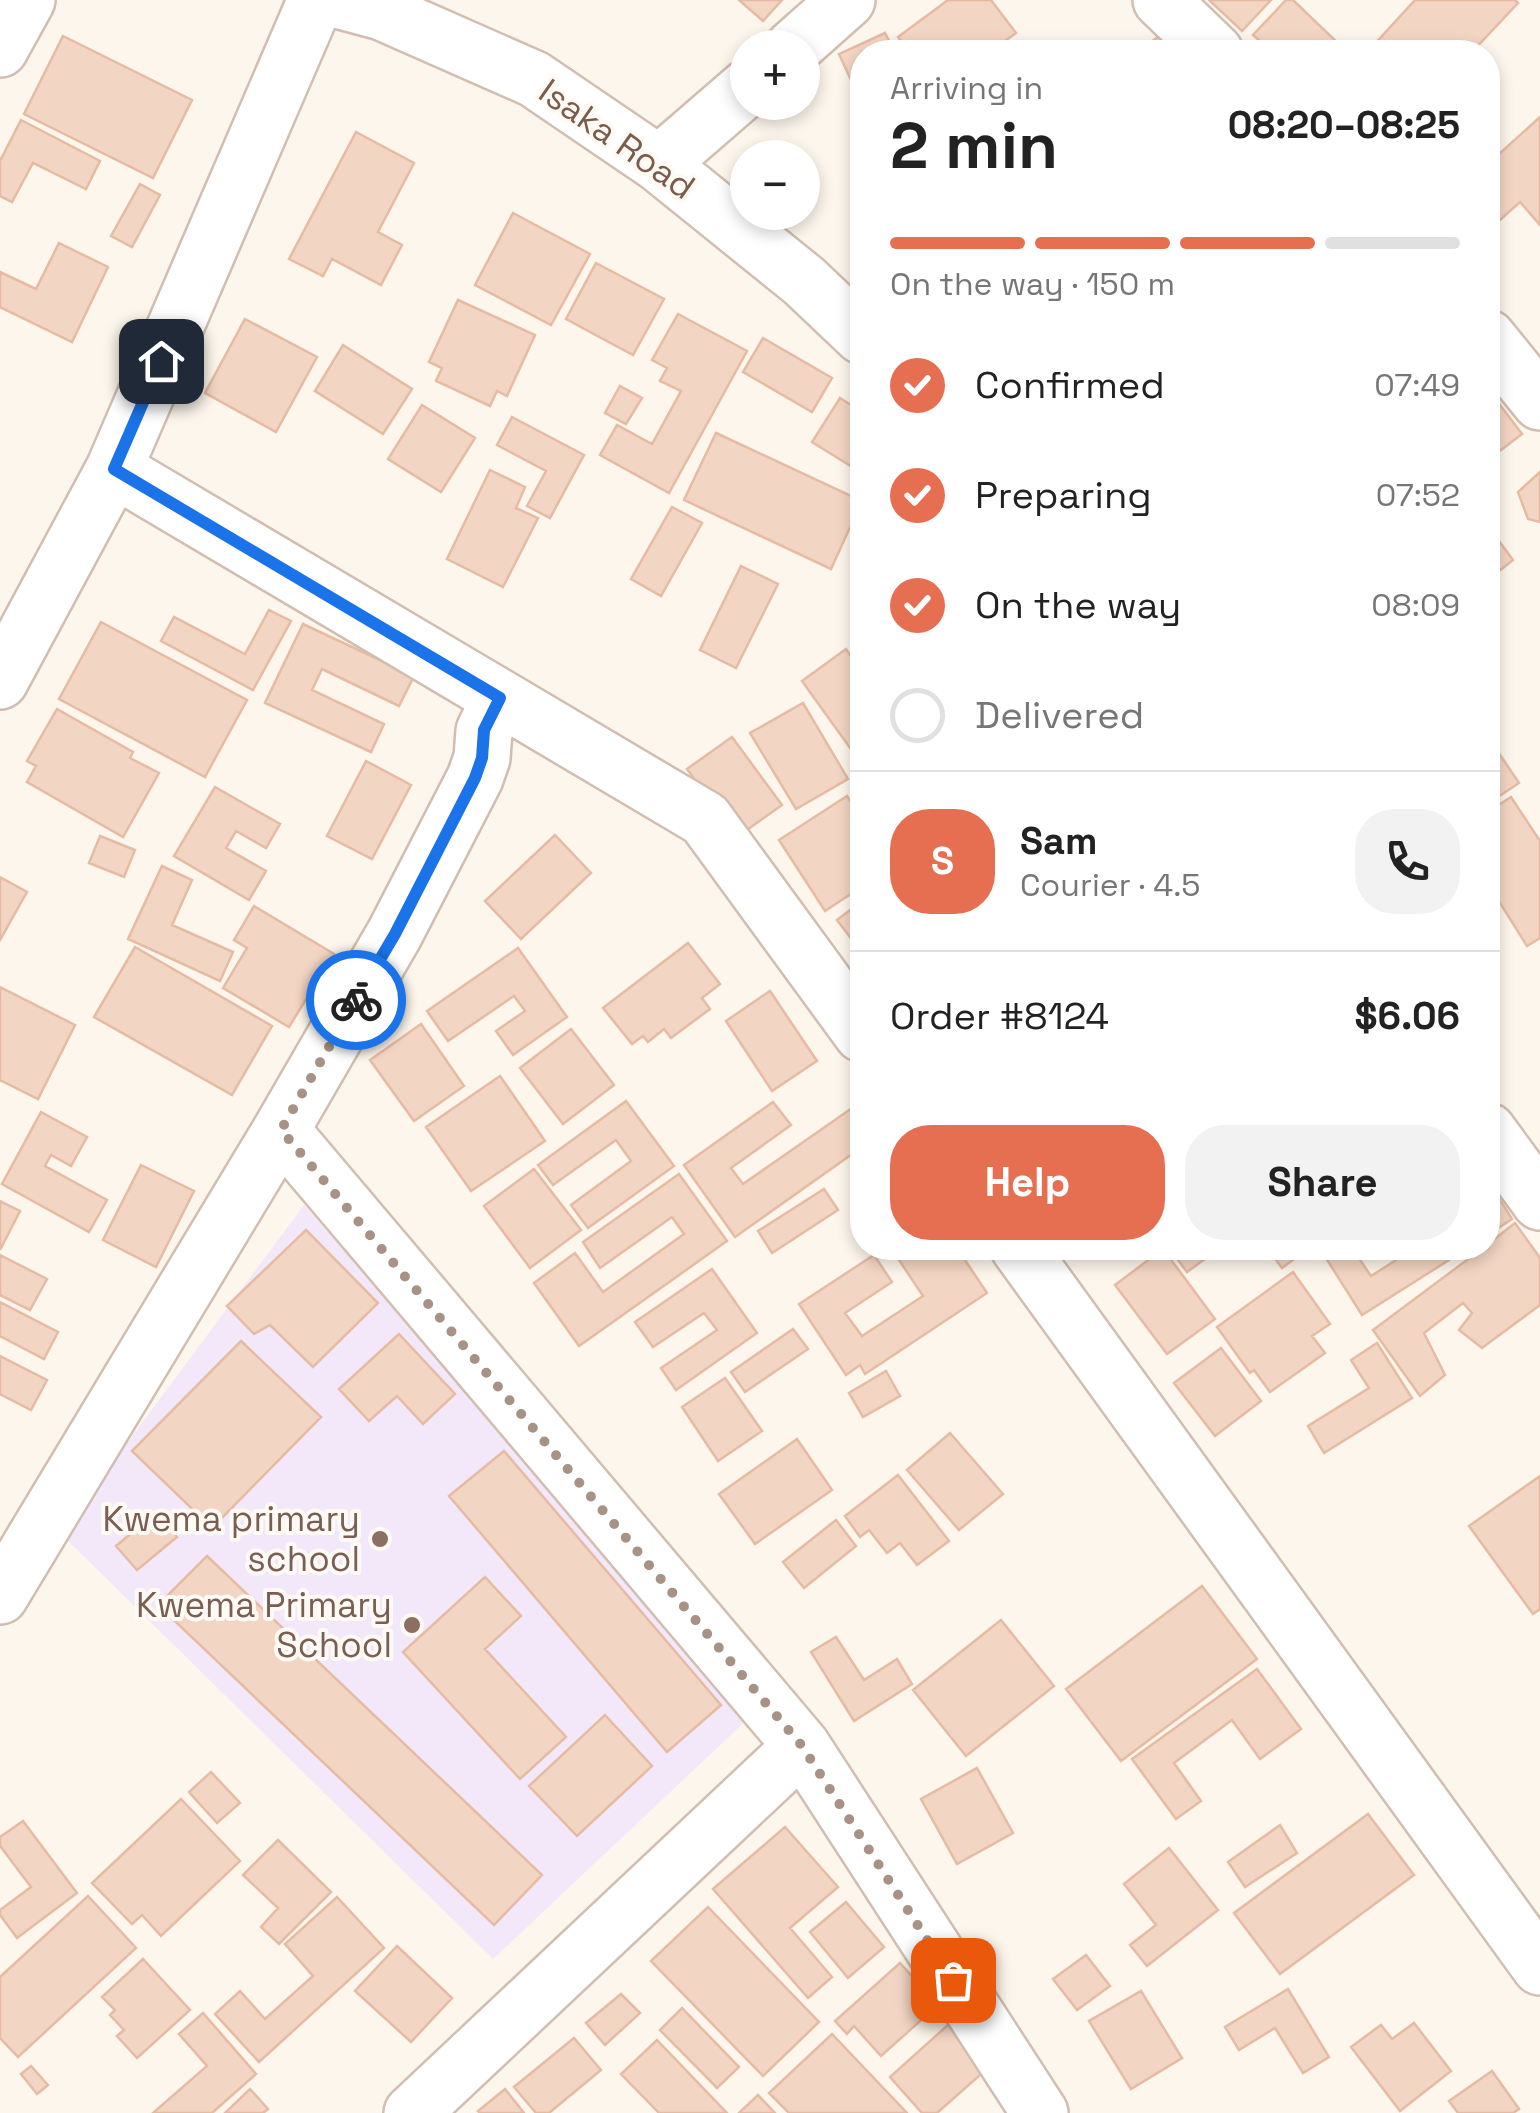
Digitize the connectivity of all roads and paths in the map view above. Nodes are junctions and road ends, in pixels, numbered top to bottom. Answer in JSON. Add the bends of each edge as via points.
{"nodes":[{"id":1,"x":27,"y":0,"type":"edge"},
{"id":2,"x":316,"y":0,"type":"edge"},
{"id":3,"x":337,"y":0,"type":"edge"},
{"id":4,"x":847,"y":0,"type":"edge"},
{"id":5,"x":1161,"y":0,"type":"edge"},
{"id":6,"x":813,"y":30,"type":"edge"},
{"id":7,"x":1203,"y":40,"type":"edge"},
{"id":8,"x":0,"y":49,"type":"edge"},
{"id":9,"x":730,"y":103,"type":"edge"},
{"id":10,"x":659,"y":164,"type":"junction"},
{"id":11,"x":850,"y":325,"type":"edge"},
{"id":12,"x":1500,"y":353,"type":"edge"},
{"id":13,"x":1540,"y":402,"type":"edge"},
{"id":14,"x":114,"y":469,"type":"junction"},
{"id":15,"x":0,"y":681,"type":"edge"},
{"id":16,"x":500,"y":698,"type":"junction"},
{"id":17,"x":850,"y":1018,"type":"edge"},
{"id":18,"x":281,"y":1130,"type":"junction"},
{"id":19,"x":1500,"y":1147,"type":"edge"},
{"id":20,"x":1540,"y":1202,"type":"edge"},
{"id":21,"x":1028,"y":1260,"type":"edge"},
{"id":22,"x":0,"y":1596,"type":"edge"},
{"id":23,"x":802,"y":1746,"type":"junction"},
{"id":24,"x":1540,"y":1967,"type":"edge"},
{"id":25,"x":412,"y":2113,"type":"edge"},
{"id":26,"x":1040,"y":2113,"type":"edge"}],
"edges":[{"from":1,"to":8,"type":"street"},
{"from":2,"to":14,"type":"street"},
{"from":3,"to":10,"type":"street","name":"Isaka Road","via":[[382,12],[534,79]]},
{"from":4,"to":6,"type":"street"},
{"from":5,"to":7,"type":"street"},
{"from":9,"to":10,"type":"street"},
{"from":10,"to":11,"type":"street","name":"Isaka Road"},
{"from":12,"to":13,"type":"street"},
{"from":14,"to":15,"type":"street"},
{"from":14,"to":16,"type":"street"},
{"from":16,"to":17,"type":"street","via":[[705,819]]},
{"from":16,"to":18,"type":"street","via":[[484,730],[475,778],[395,934]]},
{"from":18,"to":22,"type":"street"},
{"from":18,"to":23,"type":"street"},
{"from":19,"to":20,"type":"street"},
{"from":21,"to":24,"type":"street"},
{"from":23,"to":25,"type":"street"},
{"from":23,"to":26,"type":"street"}]}
